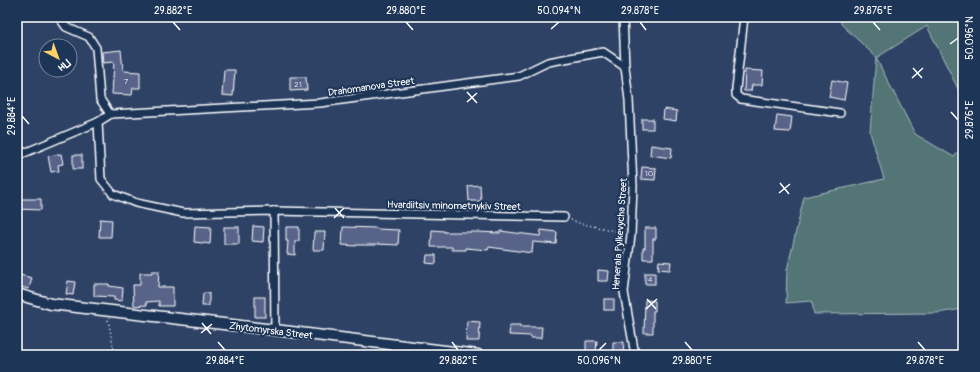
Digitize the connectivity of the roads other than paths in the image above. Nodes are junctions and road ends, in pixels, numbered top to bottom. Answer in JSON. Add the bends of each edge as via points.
{"nodes":[{"id":1,"x":59,"y":17,"type":"edge"},
{"id":2,"x":623,"y":17,"type":"edge"},
{"id":3,"x":744,"y":17,"type":"edge"},
{"id":4,"x":625,"y":67,"type":"junction"},
{"id":5,"x":840,"y":113,"type":"dead end"},
{"id":6,"x":110,"y":114,"type":"junction"},
{"id":7,"x":98,"y":122,"type":"junction"},
{"id":8,"x":17,"y":156,"type":"edge"},
{"id":9,"x":274,"y":211,"type":"junction"},
{"id":10,"x":564,"y":216,"type":"road end"},
{"id":11,"x":17,"y":294,"type":"edge"},
{"id":12,"x":275,"y":330,"type":"junction"},
{"id":13,"x":478,"y":355,"type":"edge"},
{"id":14,"x":635,"y":355,"type":"edge"}],
"edges":[{"from":1,"to":6,"type":"street","via":[[66,27],[89,37],[96,48],[100,98]]},
{"from":2,"to":4,"type":"street","name":"Henerala Pylkevycha Street"},
{"from":3,"to":5,"type":"street","via":[[736,95],[741,99]]},
{"from":4,"to":6,"type":"street","name":"Drahomanova Street","via":[[603,52],[548,62],[520,76],[320,103]]},
{"from":4,"to":14,"type":"street","name":"Henerala Pylkevycha Street","via":[[633,186],[631,235],[624,292]]},
{"from":6,"to":7,"type":"street"},
{"from":7,"to":8,"type":"street"},
{"from":7,"to":9,"type":"street","name":"Hvardiitsiv minometnykiv Street","via":[[101,179],[113,194],[136,203],[183,213]]},
{"from":9,"to":10,"type":"street","name":"Hvardiitsiv minometnykiv Street"},
{"from":9,"to":12,"type":"street"},
{"from":11,"to":12,"type":"main road","name":"Zhytomyrska Street","via":[[51,304]]},
{"from":12,"to":13,"type":"main road","name":"Zhytomyrska Street"}]}
